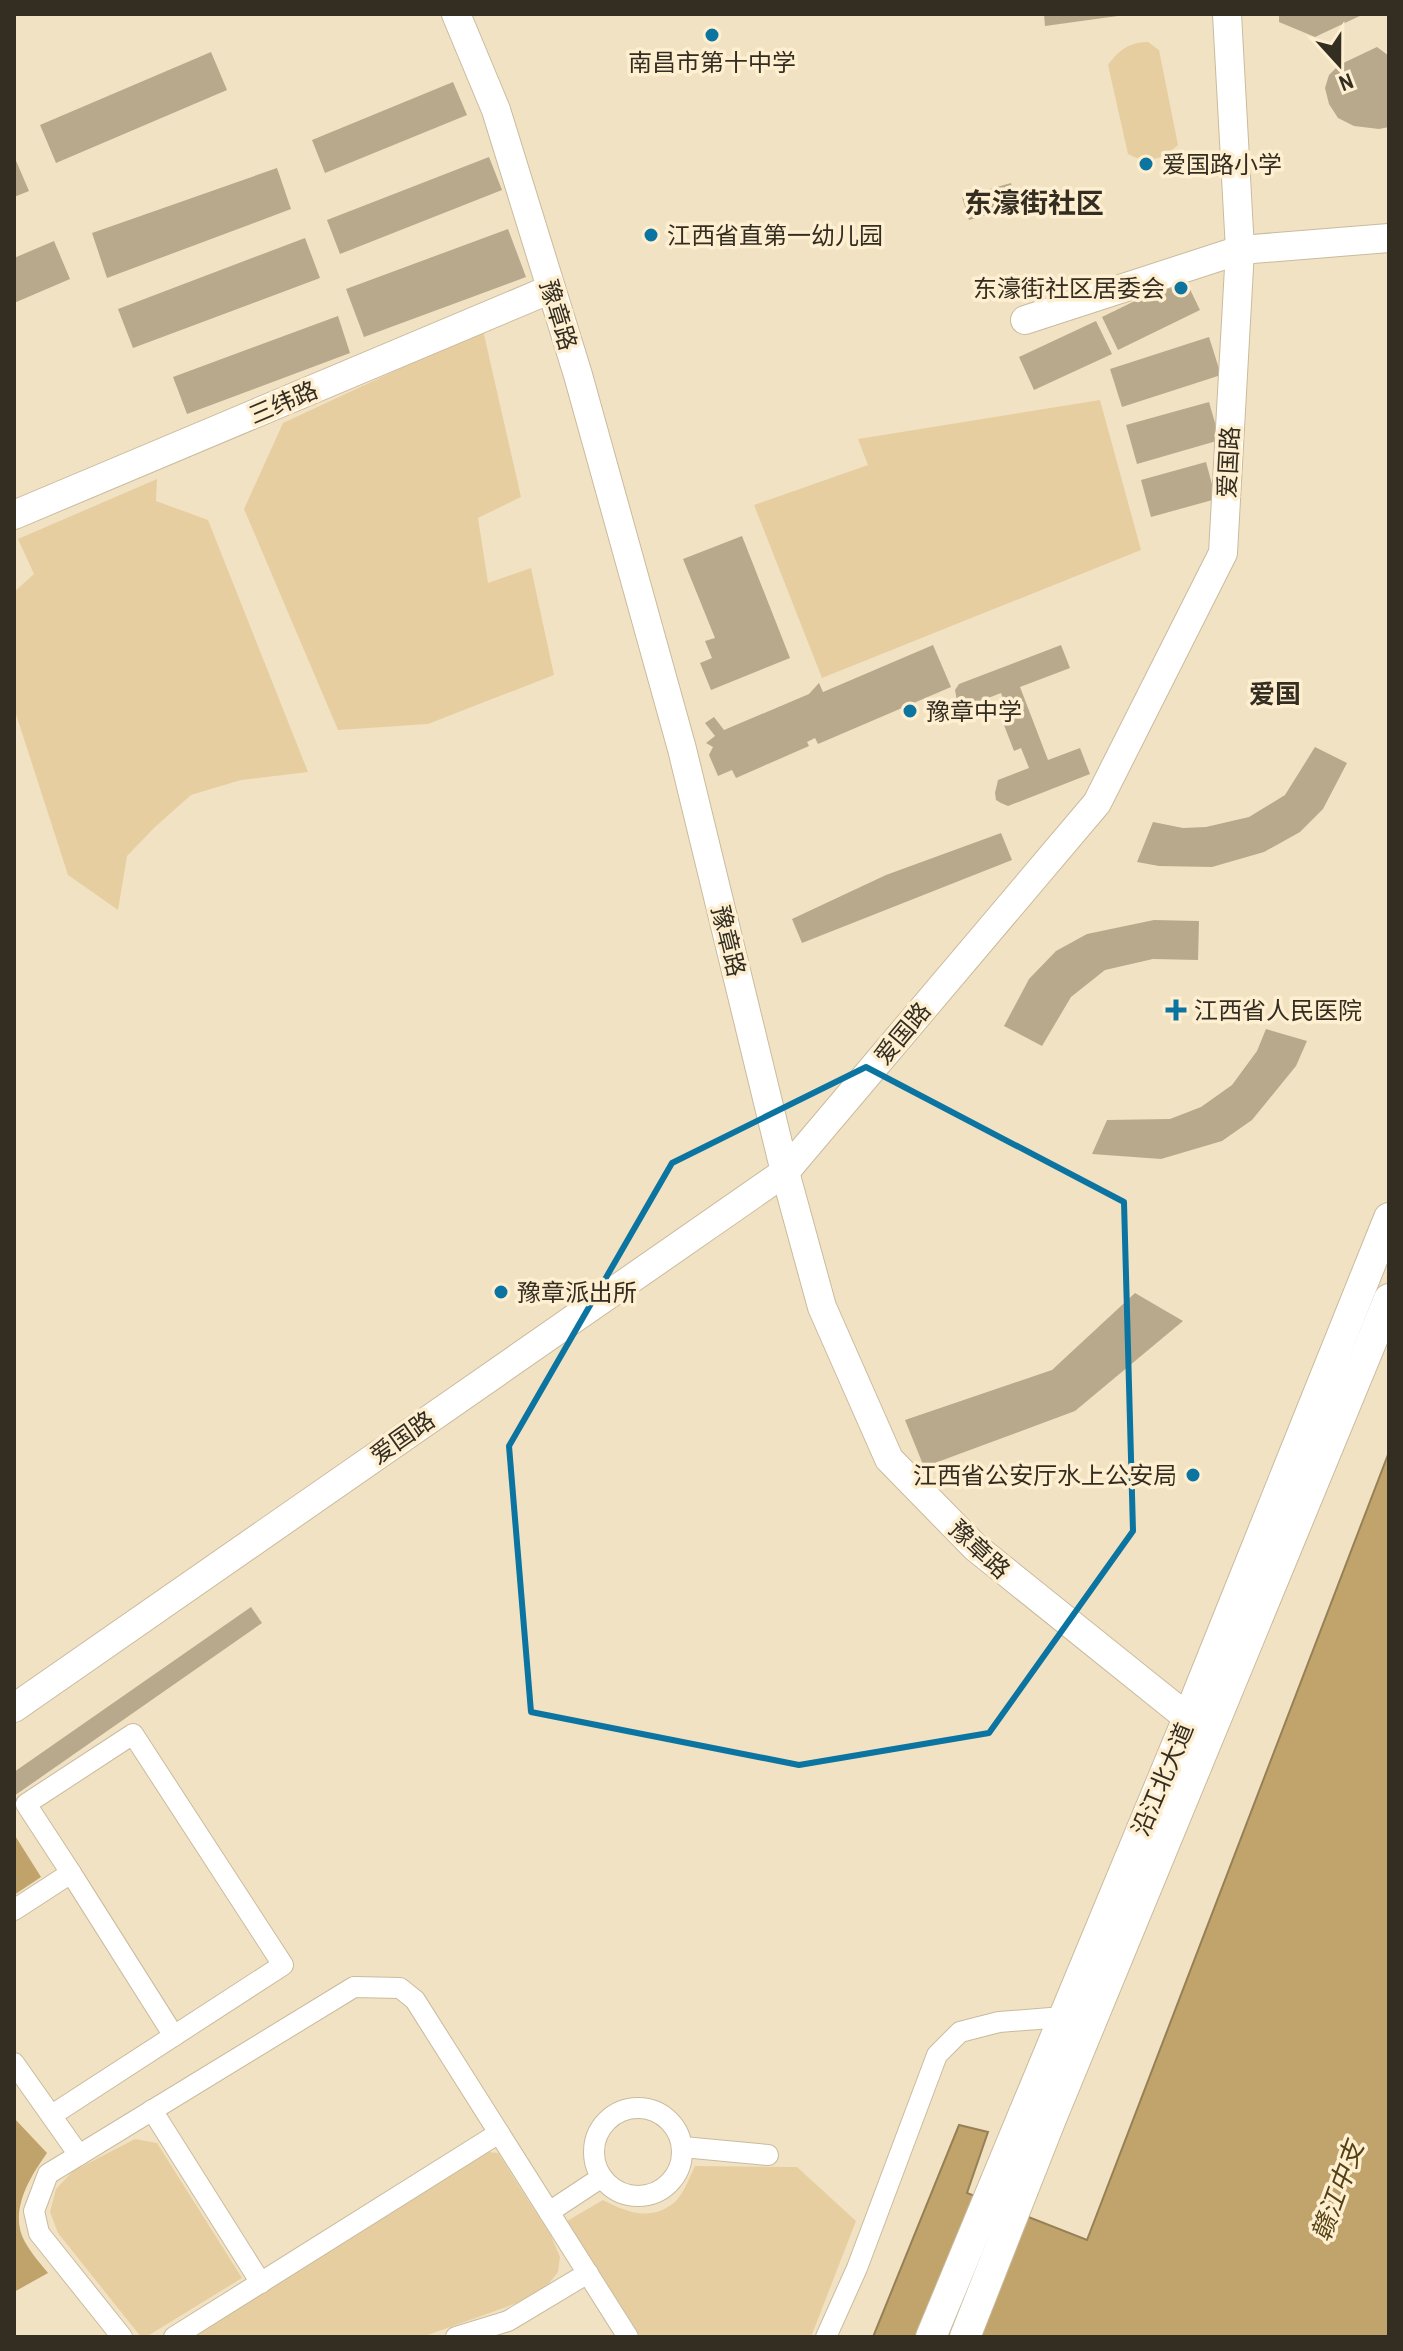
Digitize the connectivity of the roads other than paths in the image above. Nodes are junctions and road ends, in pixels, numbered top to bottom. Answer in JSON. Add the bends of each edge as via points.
{"nodes":[{"id":1,"x":456,"y":14,"type":"edge"},
{"id":2,"x":1227,"y":14,"type":"edge"},
{"id":3,"x":1389,"y":238,"type":"edge"},
{"id":4,"x":1240,"y":250,"type":"junction"},
{"id":5,"x":551,"y":289,"type":"junction"},
{"id":6,"x":1025,"y":320,"type":"dead end"},
{"id":7,"x":14,"y":515,"type":"edge"},
{"id":8,"x":785,"y":1172,"type":"junction"},
{"id":9,"x":1389,"y":1218,"type":"edge"},
{"id":10,"x":1389,"y":1299,"type":"edge"},
{"id":11,"x":14,"y":1708,"type":"edge"},
{"id":12,"x":1200,"y":1722,"type":"junction"},
{"id":13,"x":20,"y":1808,"type":"edge"},
{"id":14,"x":71,"y":1873,"type":"junction"},
{"id":15,"x":14,"y":1910,"type":"edge"},
{"id":16,"x":1076,"y":2022,"type":"junction"},
{"id":17,"x":174,"y":2036,"type":"junction"},
{"id":18,"x":14,"y":2063,"type":"edge"},
{"id":19,"x":152,"y":2110,"type":"junction"},
{"id":20,"x":1038,"y":2114,"type":"junction"},
{"id":21,"x":52,"y":2115,"type":"junction"},
{"id":22,"x":499,"y":2133,"type":"junction"},
{"id":23,"x":683,"y":2147,"type":"junction"},
{"id":24,"x":79,"y":2155,"type":"junction"},
{"id":25,"x":768,"y":2155,"type":"dead end"},
{"id":26,"x":602,"y":2177,"type":"junction"},
{"id":27,"x":549,"y":2212,"type":"junction"},
{"id":28,"x":588,"y":2273,"type":"junction"},
{"id":29,"x":261,"y":2283,"type":"junction"},
{"id":30,"x":505,"y":2329,"type":"edge"},
{"id":31,"x":122,"y":2337,"type":"edge"},
{"id":32,"x":174,"y":2337,"type":"edge"},
{"id":33,"x":456,"y":2337,"type":"edge"},
{"id":34,"x":628,"y":2337,"type":"edge"},
{"id":35,"x":826,"y":2337,"type":"edge"},
{"id":36,"x":931,"y":2337,"type":"edge"},
{"id":37,"x":965,"y":2337,"type":"edge"}],
"edges":[{"from":1,"to":5,"type":"street","name":"豫章路","via":[[496,110]]},
{"from":2,"to":4,"type":"street","name":"爱国路"},
{"from":3,"to":4,"type":"street"},
{"from":4,"to":6,"type":"street"},
{"from":4,"to":8,"type":"street","name":"爱国路","via":[[1223,553],[1097,803]]},
{"from":5,"to":7,"type":"street","name":"三纬路"},
{"from":5,"to":8,"type":"street","name":"豫章路","via":[[682,749]]},
{"from":8,"to":11,"type":"street","name":"爱国路"},
{"from":8,"to":12,"type":"street","name":"豫章路","via":[[822,1307],[889,1459],[975,1547]]},
{"from":9,"to":12,"type":"main road","name":"沿江北大道"},
{"from":10,"to":12,"type":"main road","name":"沿江北大道"},
{"from":12,"to":16,"type":"main road","name":"沿江北大道"},
{"from":13,"to":14,"type":"street"},
{"from":13,"to":17,"type":"street","via":[[133,1734],[283,1965]]},
{"from":14,"to":15,"type":"street"},
{"from":14,"to":17,"type":"street"},
{"from":16,"to":20,"type":"main road","name":"沿江北大道"},
{"from":16,"to":35,"type":"street","via":[[999,2022],[960,2032],[937,2055]]},
{"from":17,"to":21,"type":"street"},
{"from":18,"to":21,"type":"street"},
{"from":19,"to":22,"type":"street","via":[[354,1987],[400,1988],[415,2000]]},
{"from":19,"to":24,"type":"street"},
{"from":19,"to":29,"type":"street"},
{"from":20,"to":36,"type":"main road","name":"沿江北大道"},
{"from":20,"to":37,"type":"main road","name":"沿江北大道"},
{"from":21,"to":24,"type":"street"},
{"from":22,"to":27,"type":"street"},
{"from":22,"to":29,"type":"street"},
{"from":23,"to":25,"type":"street"},
{"from":23,"to":26,"type":"street","via":[[676,2176],[653,2193],[625,2194]]},
{"from":23,"to":26,"type":"street","via":[[679,2133],[658,2112],[629,2109],[604,2124],[597,2136],[594,2150]]},
{"from":24,"to":31,"type":"street","via":[[48,2174],[34,2211],[36,2222],[39,2233]]},
{"from":26,"to":27,"type":"street"},
{"from":27,"to":28,"type":"street"},
{"from":28,"to":30,"type":"street"},
{"from":28,"to":34,"type":"street"},
{"from":29,"to":32,"type":"street"},
{"from":30,"to":33,"type":"street"}]}
